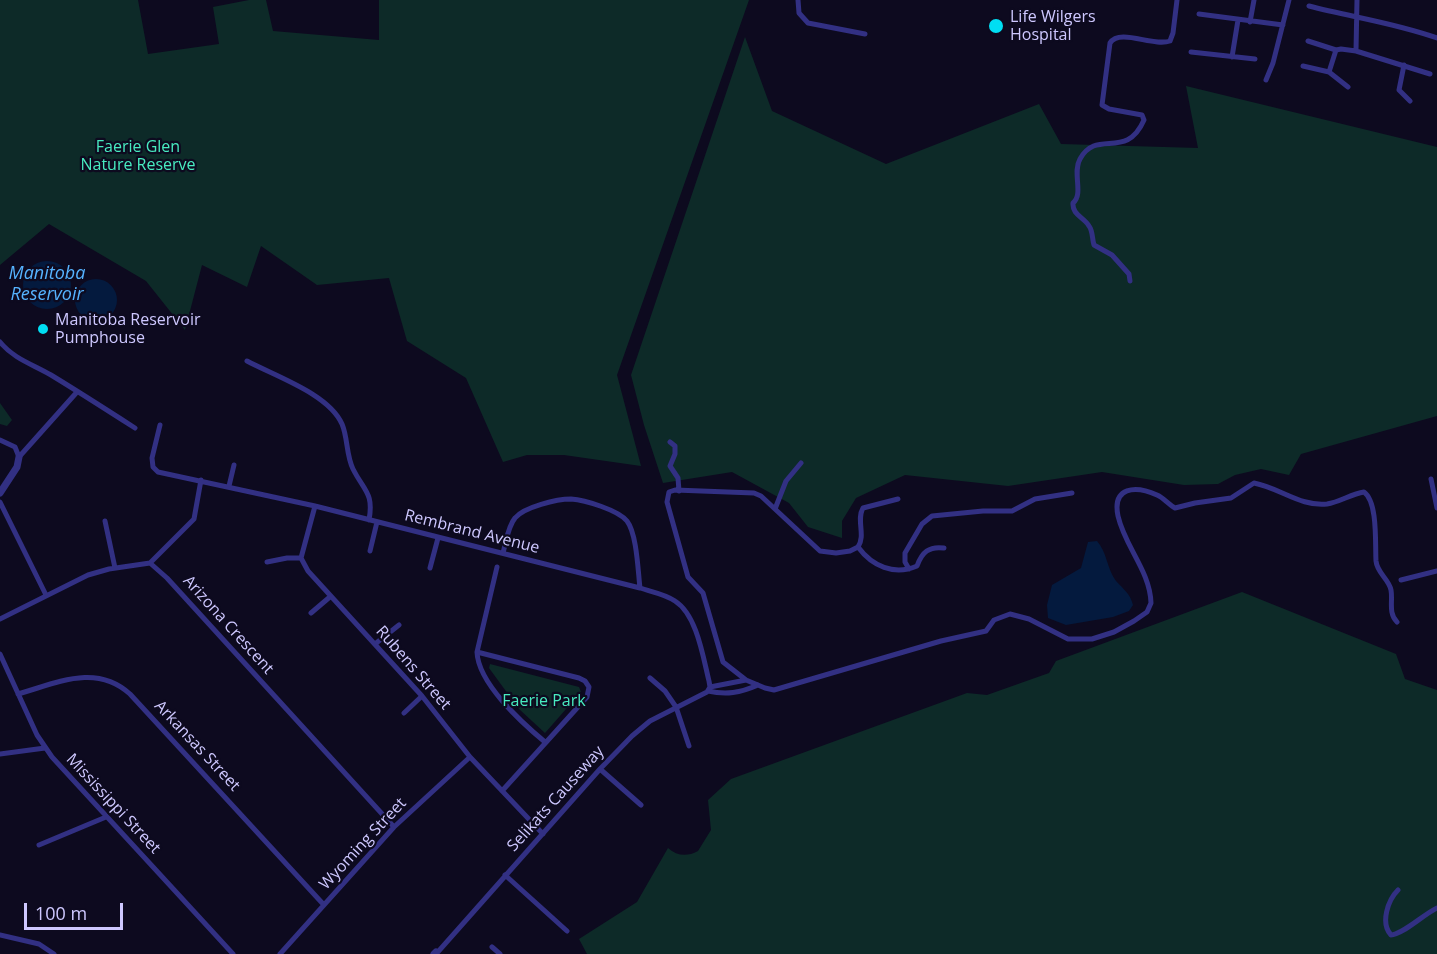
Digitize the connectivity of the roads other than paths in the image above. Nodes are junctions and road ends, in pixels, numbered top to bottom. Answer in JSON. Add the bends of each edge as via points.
{"nodes":[{"id":1,"x":798,"y":0,"type":"edge"},
{"id":2,"x":1176,"y":0,"type":"edge"},
{"id":3,"x":1254,"y":0,"type":"edge"},
{"id":4,"x":1289,"y":0,"type":"edge"},
{"id":5,"x":1357,"y":0,"type":"edge"},
{"id":6,"x":1309,"y":6,"type":"dead end"},
{"id":7,"x":1199,"y":14,"type":"dead end"},
{"id":8,"x":1357,"y":18,"type":"junction"},
{"id":9,"x":1238,"y":20,"type":"junction"},
{"id":10,"x":1250,"y":22,"type":"junction"},
{"id":11,"x":1283,"y":25,"type":"junction"},
{"id":12,"x":865,"y":34,"type":"dead end"},
{"id":13,"x":1437,"y":38,"type":"edge"},
{"id":14,"x":1308,"y":41,"type":"dead end"},
{"id":15,"x":1336,"y":50,"type":"junction"},
{"id":16,"x":1356,"y":51,"type":"junction"},
{"id":17,"x":1191,"y":52,"type":"dead end"},
{"id":18,"x":1232,"y":57,"type":"junction"},
{"id":19,"x":1255,"y":59,"type":"dead end"},
{"id":20,"x":1404,"y":65,"type":"junction"},
{"id":21,"x":1304,"y":66,"type":"dead end"},
{"id":22,"x":1329,"y":72,"type":"junction"},
{"id":23,"x":1430,"y":74,"type":"dead end"},
{"id":24,"x":1266,"y":81,"type":"dead end"},
{"id":25,"x":1348,"y":87,"type":"dead end"},
{"id":26,"x":1410,"y":101,"type":"dead end"},
{"id":27,"x":1130,"y":281,"type":"dead end"},
{"id":28,"x":0,"y":342,"type":"edge"},
{"id":29,"x":247,"y":361,"type":"dead end"},
{"id":30,"x":77,"y":392,"type":"junction"},
{"id":31,"x":160,"y":426,"type":"dead end"},
{"id":32,"x":135,"y":428,"type":"dead end"},
{"id":33,"x":0,"y":440,"type":"edge"},
{"id":34,"x":670,"y":442,"type":"dead end"},
{"id":35,"x":19,"y":457,"type":"junction"},
{"id":36,"x":801,"y":463,"type":"dead end"},
{"id":37,"x":234,"y":465,"type":"dead end"},
{"id":38,"x":1431,"y":479,"type":"dead end"},
{"id":39,"x":201,"y":480,"type":"junction"},
{"id":40,"x":229,"y":486,"type":"junction"},
{"id":41,"x":679,"y":491,"type":"junction"},
{"id":42,"x":1072,"y":492,"type":"dead end"},
{"id":43,"x":0,"y":493,"type":"edge"},
{"id":44,"x":898,"y":499,"type":"dead end"},
{"id":45,"x":0,"y":502,"type":"edge"},
{"id":46,"x":315,"y":506,"type":"junction"},
{"id":47,"x":1437,"y":508,"type":"edge"},
{"id":48,"x":776,"y":509,"type":"junction"},
{"id":49,"x":369,"y":520,"type":"junction"},
{"id":50,"x":105,"y":521,"type":"dead end"},
{"id":51,"x":377,"y":522,"type":"junction"},
{"id":52,"x":438,"y":538,"type":"junction"},
{"id":53,"x":858,"y":547,"type":"junction"},
{"id":54,"x":944,"y":548,"type":"dead end"},
{"id":55,"x":370,"y":551,"type":"dead end"},
{"id":56,"x":503,"y":553,"type":"junction"},
{"id":57,"x":301,"y":558,"type":"junction"},
{"id":58,"x":267,"y":562,"type":"dead end"},
{"id":59,"x":150,"y":563,"type":"junction"},
{"id":60,"x":497,"y":567,"type":"dead end"},
{"id":61,"x":115,"y":568,"type":"junction"},
{"id":62,"x":430,"y":568,"type":"dead end"},
{"id":63,"x":909,"y":569,"type":"junction"},
{"id":64,"x":1437,"y":571,"type":"edge"},
{"id":65,"x":1401,"y":580,"type":"dead end"},
{"id":66,"x":640,"y":588,"type":"junction"},
{"id":67,"x":46,"y":595,"type":"junction"},
{"id":68,"x":331,"y":596,"type":"junction"},
{"id":69,"x":310,"y":614,"type":"dead end"},
{"id":70,"x":0,"y":619,"type":"edge"},
{"id":71,"x":1397,"y":622,"type":"dead end"},
{"id":72,"x":399,"y":625,"type":"dead end"},
{"id":73,"x":375,"y":644,"type":"junction"},
{"id":74,"x":477,"y":652,"type":"junction"},
{"id":75,"x":0,"y":654,"type":"edge"},
{"id":76,"x":650,"y":678,"type":"dead end"},
{"id":77,"x":746,"y":680,"type":"junction"},
{"id":78,"x":709,"y":686,"type":"junction"},
{"id":79,"x":758,"y":686,"type":"junction"},
{"id":80,"x":18,"y":694,"type":"junction"},
{"id":81,"x":422,"y":696,"type":"junction"},
{"id":82,"x":676,"y":707,"type":"junction"},
{"id":83,"x":404,"y":713,"type":"dead end"},
{"id":84,"x":546,"y":742,"type":"junction"},
{"id":85,"x":689,"y":746,"type":"dead end"},
{"id":86,"x":45,"y":748,"type":"junction"},
{"id":87,"x":0,"y":754,"type":"edge"},
{"id":88,"x":470,"y":757,"type":"junction"},
{"id":89,"x":600,"y":769,"type":"junction"},
{"id":90,"x":502,"y":790,"type":"junction"},
{"id":91,"x":641,"y":805,"type":"dead end"},
{"id":92,"x":106,"y":817,"type":"junction"},
{"id":93,"x":394,"y":826,"type":"junction"},
{"id":94,"x":543,"y":834,"type":"junction"},
{"id":95,"x":39,"y":845,"type":"dead end"},
{"id":96,"x":505,"y":875,"type":"junction"},
{"id":97,"x":1398,"y":890,"type":"dead end"},
{"id":98,"x":324,"y":904,"type":"junction"},
{"id":99,"x":1437,"y":908,"type":"edge"},
{"id":100,"x":567,"y":931,"type":"dead end"},
{"id":101,"x":0,"y":935,"type":"edge"},
{"id":102,"x":492,"y":947,"type":"dead end"},
{"id":103,"x":436,"y":953,"type":"edge"},
{"id":104,"x":54,"y":954,"type":"edge"},
{"id":105,"x":233,"y":954,"type":"edge"},
{"id":106,"x":280,"y":954,"type":"edge"},
{"id":107,"x":500,"y":954,"type":"edge"}],
"edges":[{"from":1,"to":12,"type":"street","via":[[799,13],[808,23]]},
{"from":2,"to":27,"type":"street","via":[[1170,40],[1119,36],[1110,43],[1102,105],[1144,116],[1136,135],[1123,143],[1097,144],[1079,160],[1079,195],[1072,208],[1089,225],[1094,245],[1112,255],[1129,274]]},
{"from":3,"to":10,"type":"street"},
{"from":4,"to":11,"type":"street"},
{"from":5,"to":8,"type":"street"},
{"from":6,"to":8,"type":"street"},
{"from":7,"to":9,"type":"street"},
{"from":8,"to":13,"type":"street"},
{"from":8,"to":16,"type":"street"},
{"from":9,"to":10,"type":"street"},
{"from":9,"to":18,"type":"street"},
{"from":10,"to":11,"type":"street"},
{"from":11,"to":24,"type":"street"},
{"from":14,"to":15,"type":"street"},
{"from":15,"to":16,"type":"street"},
{"from":15,"to":22,"type":"street"},
{"from":16,"to":20,"type":"street"},
{"from":17,"to":18,"type":"street"},
{"from":18,"to":19,"type":"street"},
{"from":20,"to":23,"type":"street"},
{"from":20,"to":26,"type":"street","via":[[1399,90]]},
{"from":21,"to":22,"type":"street"},
{"from":22,"to":25,"type":"street"},
{"from":28,"to":30,"type":"street","via":[[20,360]]},
{"from":29,"to":49,"type":"street","via":[[334,410],[343,426],[354,470],[370,495]]},
{"from":30,"to":32,"type":"street"},
{"from":30,"to":35,"type":"street"},
{"from":31,"to":39,"type":"street","name":"Rembrand Avenue","via":[[153,467],[158,472]]},
{"from":33,"to":35,"type":"street","via":[[15,447]]},
{"from":34,"to":41,"type":"street","via":[[675,450],[670,466],[678,478]]},
{"from":35,"to":43,"type":"street"},
{"from":36,"to":48,"type":"street","via":[[786,481]]},
{"from":37,"to":40,"type":"street"},
{"from":38,"to":47,"type":"street"},
{"from":39,"to":40,"type":"street","name":"Rembrand Avenue"},
{"from":39,"to":59,"type":"street","via":[[194,519]]},
{"from":40,"to":46,"type":"street","name":"Rembrand Avenue"},
{"from":41,"to":48,"type":"street","via":[[752,493]]},
{"from":41,"to":77,"type":"street","via":[[669,492],[666,498],[688,577],[703,593],[723,662]]},
{"from":42,"to":63,"type":"street","via":[[1031,500],[1012,511],[932,516],[922,524],[905,553]]},
{"from":44,"to":53,"type":"street","via":[[863,508]]},
{"from":45,"to":67,"type":"street"},
{"from":46,"to":49,"type":"street","name":"Rembrand Avenue"},
{"from":46,"to":57,"type":"street"},
{"from":48,"to":53,"type":"street","via":[[824,552]]},
{"from":49,"to":51,"type":"street","name":"Rembrand Avenue"},
{"from":50,"to":61,"type":"street"},
{"from":51,"to":52,"type":"street","name":"Rembrand Avenue"},
{"from":51,"to":55,"type":"street"},
{"from":52,"to":56,"type":"street","name":"Rembrand Avenue"},
{"from":52,"to":62,"type":"street"},
{"from":53,"to":63,"type":"street","via":[[884,568]]},
{"from":54,"to":63,"type":"street","via":[[929,549],[917,566]]},
{"from":56,"to":66,"type":"street","name":"Rembrand Avenue"},
{"from":56,"to":66,"type":"street","via":[[518,515],[551,503],[578,500],[611,510],[627,521]]},
{"from":57,"to":58,"type":"street"},
{"from":57,"to":68,"type":"street","name":"Rubens Street"},
{"from":59,"to":61,"type":"street"},
{"from":59,"to":93,"type":"street","name":"Arizona Crescent"},
{"from":60,"to":74,"type":"street"},
{"from":61,"to":67,"type":"street","via":[[88,575]]},
{"from":64,"to":65,"type":"street"},
{"from":66,"to":78,"type":"street","name":"Rembrand Avenue","via":[[667,597],[685,610],[693,624]]},
{"from":67,"to":70,"type":"street"},
{"from":68,"to":69,"type":"street"},
{"from":68,"to":73,"type":"street","name":"Rubens Street"},
{"from":71,"to":79,"type":"street","via":[[1392,614],[1390,586],[1377,564],[1371,501],[1364,492],[1321,504],[1304,502],[1254,483],[1231,498],[1175,508],[1155,494],[1128,490],[1119,498],[1118,515],[1146,579],[1151,603],[1145,613],[1120,629],[1073,640],[1010,614],[996,619],[984,632],[780,688]]},
{"from":72,"to":73,"type":"street"},
{"from":73,"to":81,"type":"street","name":"Rubens Street"},
{"from":74,"to":84,"type":"street","via":[[484,675],[518,718]]},
{"from":74,"to":84,"type":"street","via":[[570,675],[588,684],[587,696]]},
{"from":75,"to":80,"type":"street","name":"Mississippi Street"},
{"from":76,"to":82,"type":"street"},
{"from":77,"to":78,"type":"street"},
{"from":77,"to":79,"type":"street"},
{"from":78,"to":79,"type":"street","via":[[729,694]]},
{"from":78,"to":82,"type":"street","name":"Selikats Causeway"},
{"from":80,"to":86,"type":"street","name":"Mississippi Street"},
{"from":80,"to":98,"type":"street","name":"Arkansas Street","via":[[84,677],[104,678],[120,685]]},
{"from":81,"to":83,"type":"street"},
{"from":81,"to":88,"type":"street","name":"Rubens Street"},
{"from":82,"to":85,"type":"street"},
{"from":82,"to":89,"type":"street","name":"Selikats Causeway","via":[[645,725]]},
{"from":84,"to":90,"type":"street"},
{"from":86,"to":87,"type":"street"},
{"from":86,"to":92,"type":"street","name":"Mississippi Street"},
{"from":88,"to":90,"type":"street","name":"Rubens Street"},
{"from":88,"to":93,"type":"street","name":"Wyoming Street"},
{"from":89,"to":91,"type":"street"},
{"from":89,"to":94,"type":"street","name":"Selikats Causeway"},
{"from":90,"to":94,"type":"street","name":"Rubens Street"},
{"from":92,"to":95,"type":"street"},
{"from":92,"to":105,"type":"street","name":"Mississippi Street"},
{"from":93,"to":98,"type":"street","name":"Wyoming Street"},
{"from":94,"to":96,"type":"street","name":"Selikats Causeway"},
{"from":96,"to":100,"type":"street"},
{"from":96,"to":103,"type":"street","name":"Selikats Causeway"},
{"from":97,"to":99,"type":"street","via":[[1388,905],[1390,935],[1398,934]]},
{"from":98,"to":106,"type":"street","name":"Wyoming Street"},
{"from":101,"to":104,"type":"street","via":[[39,944]]},
{"from":102,"to":107,"type":"street"}]}
